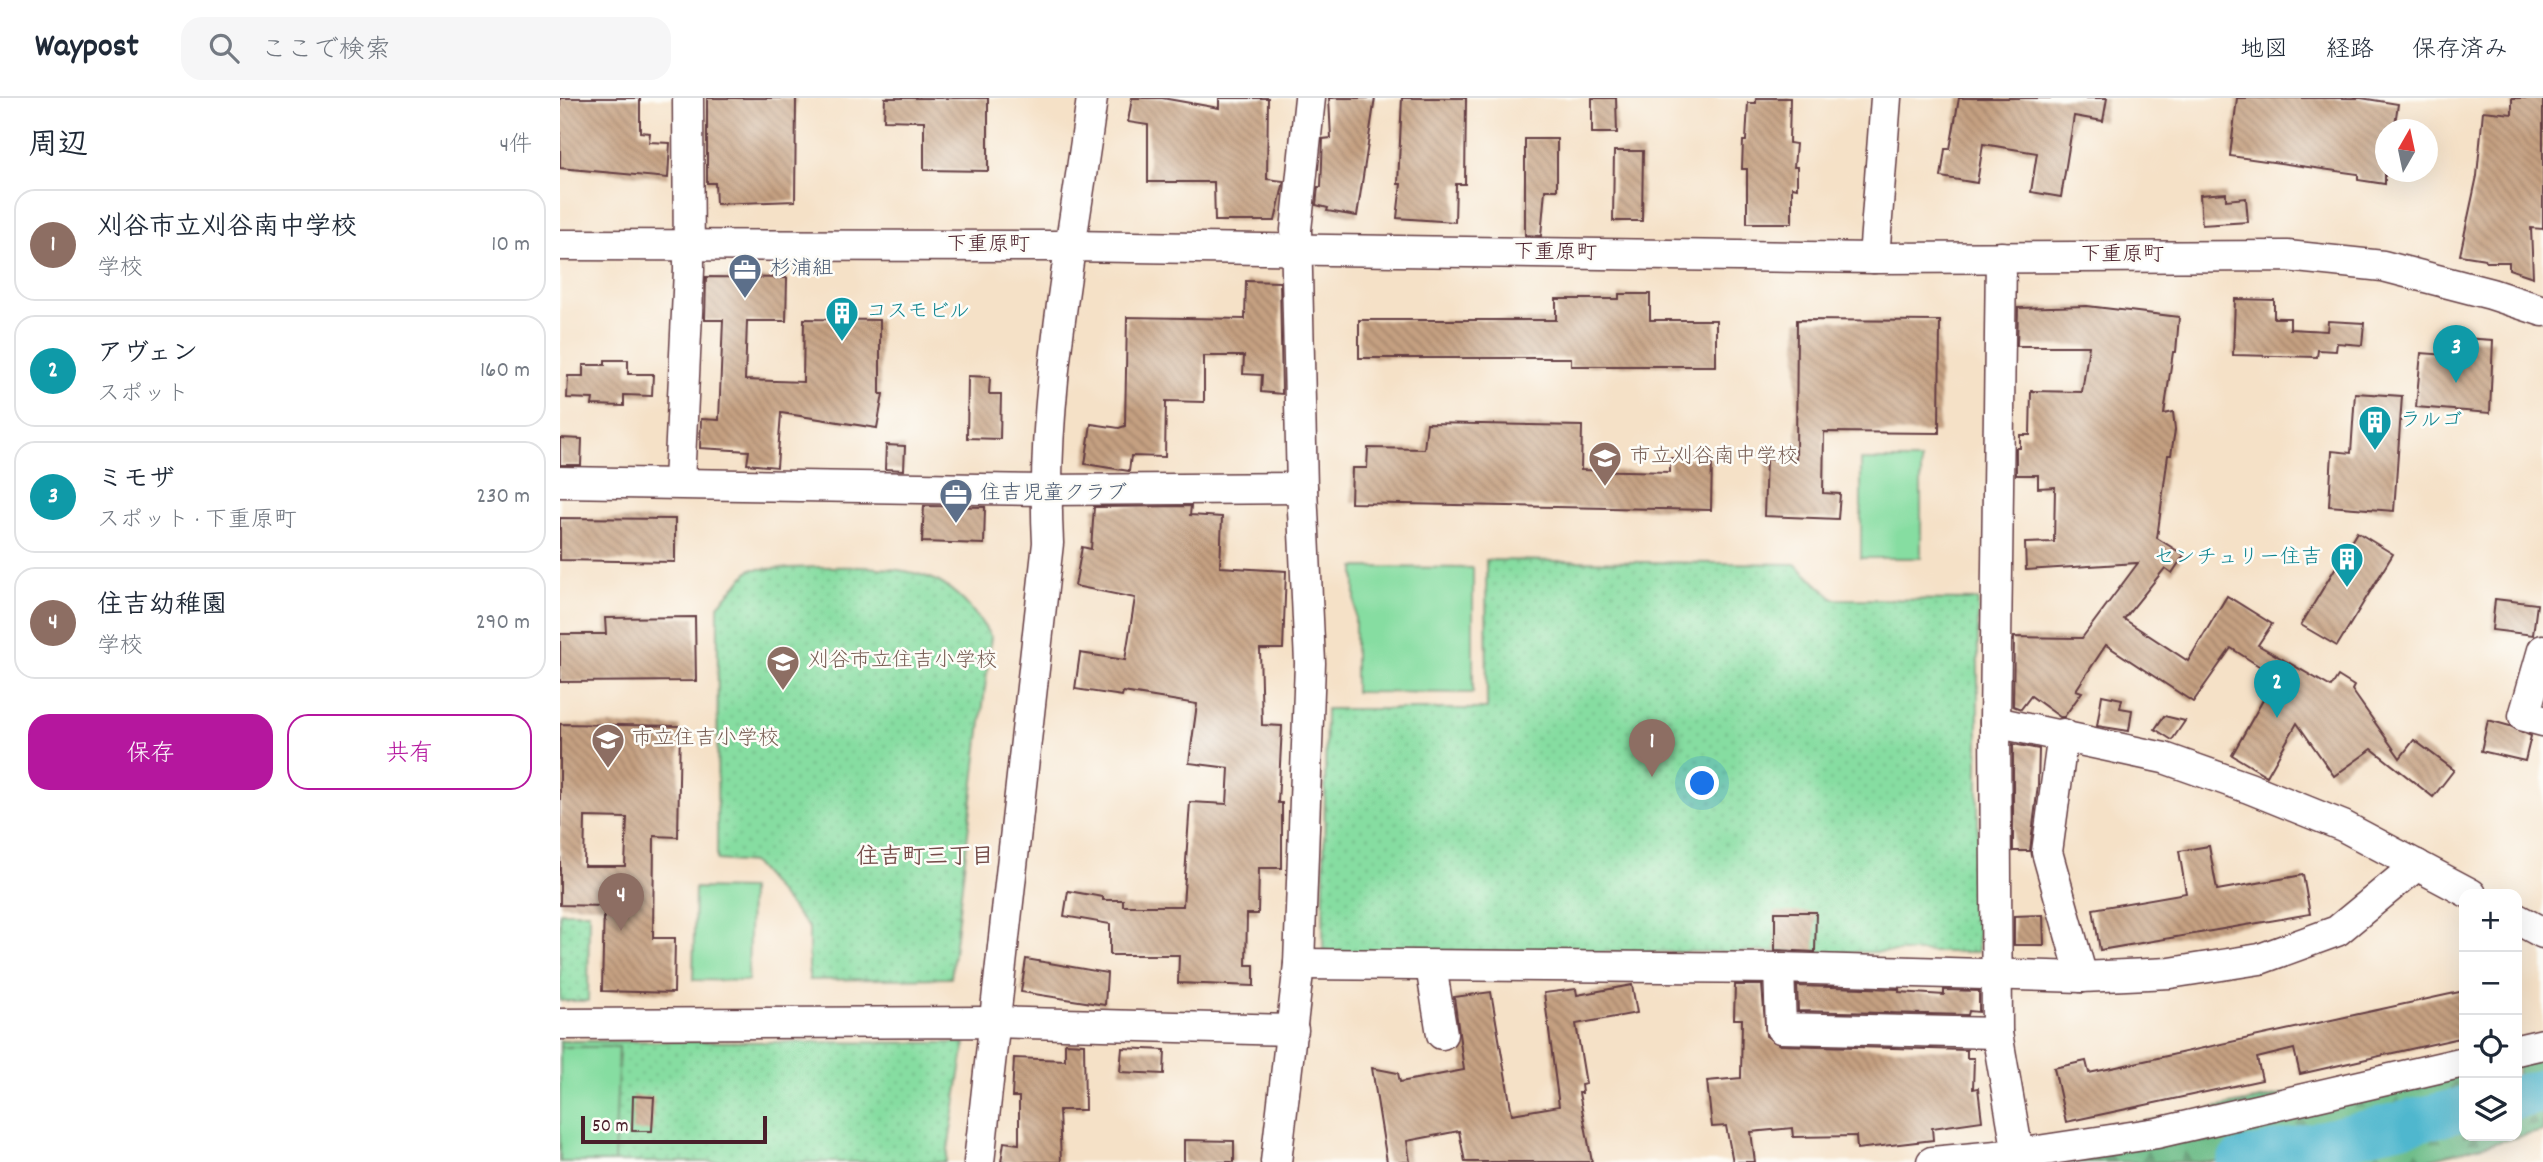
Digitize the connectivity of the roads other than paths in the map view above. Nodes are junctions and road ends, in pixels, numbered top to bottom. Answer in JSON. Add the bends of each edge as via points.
{"nodes":[{"id":1,"x":688,"y":98,"type":"edge"},
{"id":2,"x":1091,"y":98,"type":"edge"},
{"id":3,"x":1310,"y":98,"type":"edge"},
{"id":4,"x":1886,"y":98,"type":"edge"},
{"id":5,"x":560,"y":245,"type":"edge"},
{"id":6,"x":1072,"y":246,"type":"junction"},
{"id":7,"x":688,"y":247,"type":"junction"},
{"id":8,"x":1298,"y":251,"type":"junction"},
{"id":9,"x":2001,"y":257,"type":"junction"},
{"id":10,"x":1874,"y":258,"type":"junction"},
{"id":11,"x":2543,"y":311,"type":"edge"},
{"id":12,"x":560,"y":482,"type":"edge"},
{"id":13,"x":679,"y":482,"type":"junction"},
{"id":14,"x":1302,"y":488,"type":"junction"},
{"id":15,"x":1045,"y":490,"type":"junction"},
{"id":16,"x":2543,"y":650,"type":"edge"},
{"id":17,"x":2543,"y":721,"type":"edge"},
{"id":18,"x":1995,"y":722,"type":"junction"},
{"id":19,"x":2063,"y":734,"type":"junction"},
{"id":20,"x":2417,"y":865,"type":"junction"},
{"id":21,"x":2462,"y":889,"type":"edge"},
{"id":22,"x":2522,"y":922,"type":"edge"},
{"id":23,"x":2543,"y":933,"type":"edge"},
{"id":24,"x":1299,"y":964,"type":"junction"},
{"id":25,"x":1431,"y":966,"type":"junction"},
{"id":26,"x":1779,"y":968,"type":"junction"},
{"id":27,"x":1994,"y":973,"type":"junction"},
{"id":28,"x":2082,"y":977,"type":"junction"},
{"id":29,"x":993,"y":1023,"type":"junction"},
{"id":30,"x":560,"y":1024,"type":"edge"},
{"id":31,"x":1293,"y":1030,"type":"junction"},
{"id":32,"x":1997,"y":1033,"type":"junction"},
{"id":33,"x":1442,"y":1034,"type":"dead end"},
{"id":34,"x":2543,"y":1044,"type":"edge"},
{"id":35,"x":2522,"y":1049,"type":"edge"},
{"id":36,"x":2459,"y":1063,"type":"edge"},
{"id":37,"x":2018,"y":1154,"type":"junction"},
{"id":38,"x":979,"y":1162,"type":"edge"},
{"id":39,"x":1276,"y":1162,"type":"edge"},
{"id":40,"x":1932,"y":1162,"type":"edge"}],
"edges":[{"from":1,"to":7,"type":"street"},
{"from":2,"to":6,"type":"street"},
{"from":3,"to":8,"type":"street","via":[[1296,230]]},
{"from":4,"to":10,"type":"street"},
{"from":5,"to":7,"type":"street","name":"下重原町"},
{"from":6,"to":7,"type":"street","name":"下重原町"},
{"from":6,"to":8,"type":"street","name":"下重原町"},
{"from":6,"to":15,"type":"street","via":[[1065,274]]},
{"from":7,"to":13,"type":"street"},
{"from":8,"to":10,"type":"street","name":"下重原町"},
{"from":8,"to":14,"type":"street"},
{"from":9,"to":10,"type":"street","name":"下重原町"},
{"from":9,"to":11,"type":"street","name":"下重原町","via":[[2287,256],[2383,266]]},
{"from":9,"to":18,"type":"street"},
{"from":12,"to":13,"type":"street"},
{"from":13,"to":15,"type":"street"},
{"from":14,"to":15,"type":"street"},
{"from":14,"to":24,"type":"street","via":[[1310,663]]},
{"from":15,"to":29,"type":"street","via":[[1048,543]]},
{"from":16,"to":17,"type":"street","via":[[2524,716]]},
{"from":18,"to":19,"type":"street"},
{"from":18,"to":27,"type":"street"},
{"from":19,"to":20,"type":"street","via":[[2164,758],[2249,788],[2343,826]]},
{"from":19,"to":28,"type":"street","via":[[2048,852]]},
{"from":20,"to":21,"type":"street"},
{"from":20,"to":28,"type":"street","via":[[2337,931],[2260,959],[2170,973]]},
{"from":22,"to":23,"type":"street"},
{"from":24,"to":25,"type":"street"},
{"from":24,"to":31,"type":"street"},
{"from":25,"to":26,"type":"street"},
{"from":25,"to":33,"type":"street"},
{"from":26,"to":27,"type":"street"},
{"from":26,"to":32,"type":"street","via":[[1781,1028]]},
{"from":27,"to":28,"type":"street"},
{"from":27,"to":32,"type":"street"},
{"from":29,"to":30,"type":"street"},
{"from":29,"to":31,"type":"street"},
{"from":29,"to":38,"type":"street"},
{"from":31,"to":39,"type":"street"},
{"from":32,"to":37,"type":"street"},
{"from":34,"to":35,"type":"street"},
{"from":36,"to":37,"type":"street","via":[[2157,1133]]},
{"from":37,"to":40,"type":"street"}]}
